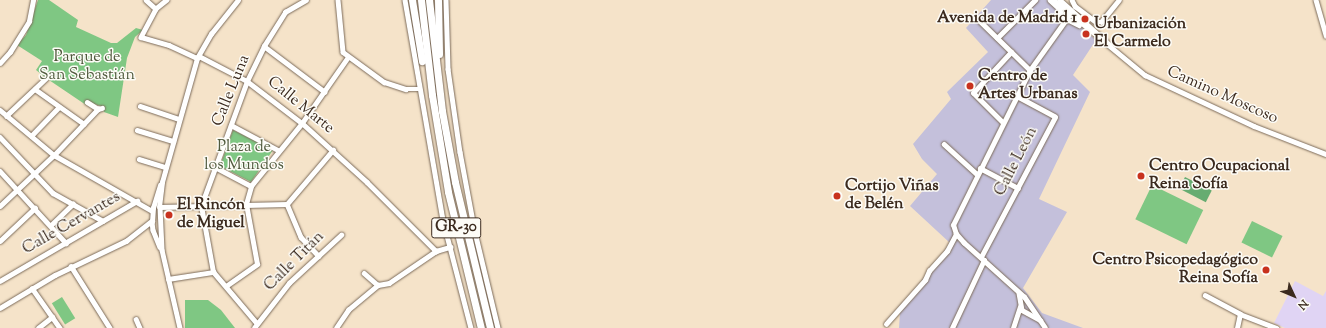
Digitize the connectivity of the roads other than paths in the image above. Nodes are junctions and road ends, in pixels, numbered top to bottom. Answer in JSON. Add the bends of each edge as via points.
{"nodes":[{"id":1,"x":32,"y":0,"type":"edge"},
{"id":2,"x":146,"y":0,"type":"edge"},
{"id":3,"x":167,"y":0,"type":"edge"},
{"id":4,"x":238,"y":0,"type":"edge"},
{"id":5,"x":306,"y":0,"type":"edge"},
{"id":6,"x":338,"y":0,"type":"edge"},
{"id":7,"x":405,"y":0,"type":"edge"},
{"id":8,"x":412,"y":0,"type":"edge"},
{"id":9,"x":421,"y":0,"type":"edge"},
{"id":10,"x":429,"y":0,"type":"edge"},
{"id":11,"x":438,"y":0,"type":"edge"},
{"id":12,"x":446,"y":0,"type":"edge"},
{"id":13,"x":1035,"y":0,"type":"edge"},
{"id":14,"x":1050,"y":0,"type":"edge"},
{"id":15,"x":1054,"y":0,"type":"edge"},
{"id":16,"x":1072,"y":0,"type":"edge"},
{"id":17,"x":1119,"y":0,"type":"edge"},
{"id":18,"x":1316,"y":0,"type":"edge"},
{"id":19,"x":1062,"y":2,"type":"edge"},
{"id":20,"x":156,"y":9,"type":"junction"},
{"id":21,"x":1070,"y":14,"type":"junction"},
{"id":22,"x":1066,"y":19,"type":"junction"},
{"id":23,"x":980,"y":21,"type":"dead end"},
{"id":24,"x":1089,"y":28,"type":"junction"},
{"id":25,"x":1326,"y":36,"type":"edge"},
{"id":26,"x":997,"y":38,"type":"junction"},
{"id":27,"x":264,"y":46,"type":"junction"},
{"id":28,"x":1011,"y":52,"type":"junction"},
{"id":29,"x":198,"y":57,"type":"junction"},
{"id":30,"x":348,"y":57,"type":"junction"},
{"id":31,"x":0,"y":63,"type":"edge"},
{"id":32,"x":437,"y":68,"type":"junction"},
{"id":33,"x":1030,"y":70,"type":"junction"},
{"id":34,"x":46,"y":78,"type":"dead end"},
{"id":35,"x":247,"y":82,"type":"junction"},
{"id":36,"x":35,"y":89,"type":"junction"},
{"id":37,"x":419,"y":89,"type":"junction"},
{"id":38,"x":325,"y":92,"type":"junction"},
{"id":39,"x":432,"y":95,"type":"junction"},
{"id":40,"x":1016,"y":96,"type":"junction"},
{"id":41,"x":87,"y":102,"type":"dead end"},
{"id":42,"x":140,"y":106,"type":"dead end"},
{"id":43,"x":59,"y":107,"type":"junction"},
{"id":44,"x":0,"y":110,"type":"edge"},
{"id":45,"x":6,"y":116,"type":"junction"},
{"id":46,"x":179,"y":119,"type":"junction"},
{"id":47,"x":302,"y":123,"type":"junction"},
{"id":48,"x":1003,"y":123,"type":"junction"},
{"id":49,"x":84,"y":124,"type":"junction"},
{"id":50,"x":231,"y":126,"type":"junction"},
{"id":51,"x":137,"y":130,"type":"dead end"},
{"id":52,"x":31,"y":136,"type":"junction"},
{"id":53,"x":0,"y":137,"type":"edge"},
{"id":54,"x":173,"y":141,"type":"junction"},
{"id":55,"x":944,"y":144,"type":"dead end"},
{"id":56,"x":278,"y":150,"type":"junction"},
{"id":57,"x":333,"y":150,"type":"junction"},
{"id":58,"x":1326,"y":154,"type":"edge"},
{"id":59,"x":54,"y":156,"type":"junction"},
{"id":60,"x":139,"y":159,"type":"dead end"},
{"id":61,"x":166,"y":167,"type":"junction"},
{"id":62,"x":217,"y":168,"type":"junction"},
{"id":63,"x":980,"y":168,"type":"junction"},
{"id":64,"x":0,"y":171,"type":"edge"},
{"id":65,"x":34,"y":173,"type":"junction"},
{"id":66,"x":977,"y":174,"type":"junction"},
{"id":67,"x":251,"y":186,"type":"junction"},
{"id":68,"x":1018,"y":188,"type":"junction"},
{"id":69,"x":17,"y":189,"type":"junction"},
{"id":70,"x":137,"y":201,"type":"junction"},
{"id":71,"x":73,"y":204,"type":"junction"},
{"id":72,"x":246,"y":204,"type":"junction"},
{"id":73,"x":287,"y":204,"type":"junction"},
{"id":74,"x":0,"y":206,"type":"edge"},
{"id":75,"x":201,"y":206,"type":"junction"},
{"id":76,"x":35,"y":208,"type":"junction"},
{"id":77,"x":156,"y":208,"type":"junction"},
{"id":78,"x":159,"y":220,"type":"junction"},
{"id":79,"x":103,"y":221,"type":"junction"},
{"id":80,"x":152,"y":222,"type":"junction"},
{"id":81,"x":52,"y":224,"type":"junction"},
{"id":82,"x":956,"y":234,"type":"junction"},
{"id":83,"x":341,"y":235,"type":"dead end"},
{"id":84,"x":0,"y":241,"type":"edge"},
{"id":85,"x":66,"y":242,"type":"junction"},
{"id":86,"x":450,"y":247,"type":"junction"},
{"id":87,"x":162,"y":250,"type":"junction"},
{"id":88,"x":436,"y":251,"type":"junction"},
{"id":89,"x":319,"y":256,"type":"junction"},
{"id":90,"x":983,"y":258,"type":"junction"},
{"id":91,"x":71,"y":266,"type":"junction"},
{"id":92,"x":213,"y":272,"type":"junction"},
{"id":93,"x":364,"y":273,"type":"dead end"},
{"id":94,"x":168,"y":279,"type":"junction"},
{"id":95,"x":0,"y":281,"type":"edge"},
{"id":96,"x":226,"y":286,"type":"junction"},
{"id":97,"x":378,"y":286,"type":"junction"},
{"id":98,"x":32,"y":288,"type":"junction"},
{"id":99,"x":1018,"y":292,"type":"junction"},
{"id":100,"x":1205,"y":295,"type":"dead end"},
{"id":101,"x":1030,"y":304,"type":"junction"},
{"id":102,"x":1021,"y":307,"type":"junction"},
{"id":103,"x":0,"y":308,"type":"edge"},
{"id":104,"x":1027,"y":312,"type":"junction"},
{"id":105,"x":1240,"y":314,"type":"junction"},
{"id":106,"x":52,"y":317,"type":"junction"},
{"id":107,"x":136,"y":319,"type":"dead end"},
{"id":108,"x":1040,"y":320,"type":"junction"},
{"id":109,"x":1016,"y":323,"type":"junction"},
{"id":110,"x":886,"y":324,"type":"dead end"},
{"id":111,"x":255,"y":326,"type":"edge"},
{"id":112,"x":38,"y":328,"type":"edge"},
{"id":113,"x":60,"y":328,"type":"edge"},
{"id":114,"x":110,"y":328,"type":"edge"},
{"id":115,"x":140,"y":328,"type":"edge"},
{"id":116,"x":180,"y":328,"type":"edge"},
{"id":117,"x":336,"y":328,"type":"edge"},
{"id":118,"x":471,"y":328,"type":"edge"},
{"id":119,"x":481,"y":328,"type":"edge"},
{"id":120,"x":490,"y":328,"type":"edge"},
{"id":121,"x":498,"y":328,"type":"edge"},
{"id":122,"x":952,"y":328,"type":"edge"},
{"id":123,"x":1013,"y":328,"type":"edge"},
{"id":124,"x":1045,"y":328,"type":"edge"},
{"id":125,"x":1237,"y":328,"type":"edge"},
{"id":126,"x":1276,"y":328,"type":"edge"}],
"edges":[{"from":1,"to":31,"type":"street","via":[[29,21]]},
{"from":2,"to":20,"type":"street"},
{"from":3,"to":20,"type":"street"},
{"from":4,"to":29,"type":"street","via":[[211,34]]},
{"from":5,"to":27,"type":"street","name":"Calle Luna","via":[[285,12]]},
{"from":6,"to":30,"type":"street","via":[[343,52]]},
{"from":7,"to":37,"type":"street"},
{"from":8,"to":39,"type":"highway","via":[[426,81]]},
{"from":9,"to":39,"type":"highway","number":"GR-30"},
{"from":10,"to":32,"type":"highway","number":"GR-30"},
{"from":11,"to":32,"type":"highway"},
{"from":12,"to":121,"type":"street","via":[[448,69],[460,152],[475,232]]},
{"from":13,"to":26,"type":"street"},
{"from":14,"to":22,"type":"street"},
{"from":15,"to":19,"type":"street","name":"Camino Moscoso"},
{"from":16,"to":17,"type":"street","via":[[1075,6],[1096,22],[1101,22]]},
{"from":18,"to":25,"type":"street"},
{"from":19,"to":21,"type":"street","name":"Camino Moscoso"},
{"from":19,"to":24,"type":"street","name":"Camino Moscoso"},
{"from":20,"to":29,"type":"street","name":"Calle Marte","via":[[141,37]]},
{"from":21,"to":22,"type":"street"},
{"from":21,"to":24,"type":"street","name":"Camino Moscoso"},
{"from":22,"to":24,"type":"street"},
{"from":22,"to":33,"type":"street"},
{"from":23,"to":26,"type":"street"},
{"from":24,"to":58,"type":"street","name":"Camino Moscoso","via":[[1145,75],[1169,88],[1254,126]]},
{"from":26,"to":28,"type":"street"},
{"from":27,"to":35,"type":"street","name":"Calle Luna"},
{"from":27,"to":38,"type":"street"},
{"from":28,"to":33,"type":"street"},
{"from":28,"to":48,"type":"street","via":[[973,93]]},
{"from":29,"to":35,"type":"street","name":"Calle Marte"},
{"from":29,"to":46,"type":"street"},
{"from":30,"to":37,"type":"street","via":[[384,82],[406,89]]},
{"from":30,"to":38,"type":"street"},
{"from":32,"to":120,"type":"highway","number":"GR-30","via":[[463,222]]},
{"from":33,"to":40,"type":"street"},
{"from":34,"to":36,"type":"street"},
{"from":35,"to":47,"type":"street","name":"Calle Marte"},
{"from":35,"to":50,"type":"street","name":"Calle Luna"},
{"from":36,"to":43,"type":"street"},
{"from":36,"to":45,"type":"street"},
{"from":37,"to":86,"type":"street"},
{"from":38,"to":47,"type":"street"},
{"from":39,"to":119,"type":"highway","number":"GR-30","via":[[454,221]]},
{"from":40,"to":48,"type":"street"},
{"from":40,"to":68,"type":"street","name":"Calle León","via":[[1055,116]]},
{"from":41,"to":49,"type":"street","via":[[100,109]]},
{"from":42,"to":46,"type":"street"},
{"from":43,"to":49,"type":"street"},
{"from":43,"to":52,"type":"street"},
{"from":44,"to":45,"type":"street"},
{"from":45,"to":52,"type":"street"},
{"from":46,"to":54,"type":"street"},
{"from":47,"to":56,"type":"street"},
{"from":47,"to":57,"type":"street","name":"Calle Marte"},
{"from":48,"to":63,"type":"street"},
{"from":49,"to":59,"type":"street"},
{"from":50,"to":56,"type":"street"},
{"from":50,"to":62,"type":"street","name":"Calle Luna"},
{"from":51,"to":54,"type":"street"},
{"from":52,"to":59,"type":"street"},
{"from":53,"to":65,"type":"street"},
{"from":54,"to":61,"type":"street"},
{"from":55,"to":66,"type":"street"},
{"from":56,"to":67,"type":"street"},
{"from":57,"to":73,"type":"street"},
{"from":57,"to":88,"type":"street","name":"Calle Marte"},
{"from":59,"to":65,"type":"street"},
{"from":59,"to":70,"type":"street"},
{"from":60,"to":61,"type":"street"},
{"from":61,"to":77,"type":"street"},
{"from":62,"to":67,"type":"street"},
{"from":62,"to":75,"type":"street","name":"Calle Luna"},
{"from":63,"to":66,"type":"street"},
{"from":63,"to":68,"type":"street"},
{"from":64,"to":69,"type":"street"},
{"from":65,"to":69,"type":"street"},
{"from":65,"to":71,"type":"street","via":[[54,193]]},
{"from":66,"to":82,"type":"street","via":[[955,218],[953,225]]},
{"from":67,"to":72,"type":"street"},
{"from":68,"to":90,"type":"street","name":"Calle León"},
{"from":69,"to":74,"type":"street"},
{"from":69,"to":76,"type":"street"},
{"from":70,"to":77,"type":"street"},
{"from":70,"to":79,"type":"street","name":"Calle Cervantes"},
{"from":71,"to":79,"type":"street"},
{"from":71,"to":81,"type":"street"},
{"from":72,"to":73,"type":"street"},
{"from":72,"to":75,"type":"street"},
{"from":72,"to":96,"type":"street","via":[[257,264]]},
{"from":73,"to":89,"type":"street","via":[[301,237]]},
{"from":75,"to":77,"type":"street"},
{"from":75,"to":92,"type":"street"},
{"from":76,"to":81,"type":"street"},
{"from":76,"to":84,"type":"street"},
{"from":77,"to":78,"type":"street"},
{"from":77,"to":80,"type":"street"},
{"from":78,"to":80,"type":"street"},
{"from":78,"to":87,"type":"street"},
{"from":79,"to":85,"type":"street","name":"Calle Cervantes"},
{"from":80,"to":87,"type":"street"},
{"from":80,"to":91,"type":"street","via":[[126,241]]},
{"from":81,"to":85,"type":"street"},
{"from":82,"to":90,"type":"street"},
{"from":82,"to":110,"type":"street","via":[[947,251],[929,271],[925,280]]},
{"from":83,"to":89,"type":"street","name":"Calle Titán"},
{"from":85,"to":95,"type":"street","name":"Calle Cervantes"},
{"from":86,"to":88,"type":"street"},
{"from":86,"to":118,"type":"street"},
{"from":87,"to":94,"type":"street"},
{"from":88,"to":97,"type":"street","via":[[389,283]]},
{"from":89,"to":111,"type":"street","name":"Calle Titán","via":[[289,283]]},
{"from":90,"to":99,"type":"street"},
{"from":90,"to":122,"type":"street","name":"Calle León"},
{"from":91,"to":98,"type":"street"},
{"from":91,"to":114,"type":"street"},
{"from":92,"to":94,"type":"street"},
{"from":92,"to":96,"type":"street"},
{"from":93,"to":97,"type":"street"},
{"from":94,"to":116,"type":"street"},
{"from":96,"to":111,"type":"street"},
{"from":97,"to":117,"type":"street","via":[[348,310]]},
{"from":98,"to":103,"type":"street"},
{"from":98,"to":106,"type":"street"},
{"from":99,"to":101,"type":"street"},
{"from":99,"to":102,"type":"street"},
{"from":100,"to":105,"type":"street"},
{"from":101,"to":102,"type":"street","via":[[1024,302]]},
{"from":101,"to":104,"type":"street"},
{"from":101,"to":108,"type":"street"},
{"from":102,"to":104,"type":"street","via":[[1023,312]]},
{"from":102,"to":109,"type":"street"},
{"from":104,"to":108,"type":"street"},
{"from":104,"to":109,"type":"street"},
{"from":105,"to":125,"type":"street"},
{"from":105,"to":126,"type":"street"},
{"from":106,"to":112,"type":"street"},
{"from":106,"to":113,"type":"street"},
{"from":107,"to":115,"type":"street"},
{"from":108,"to":124,"type":"street"},
{"from":109,"to":123,"type":"street"}]}
